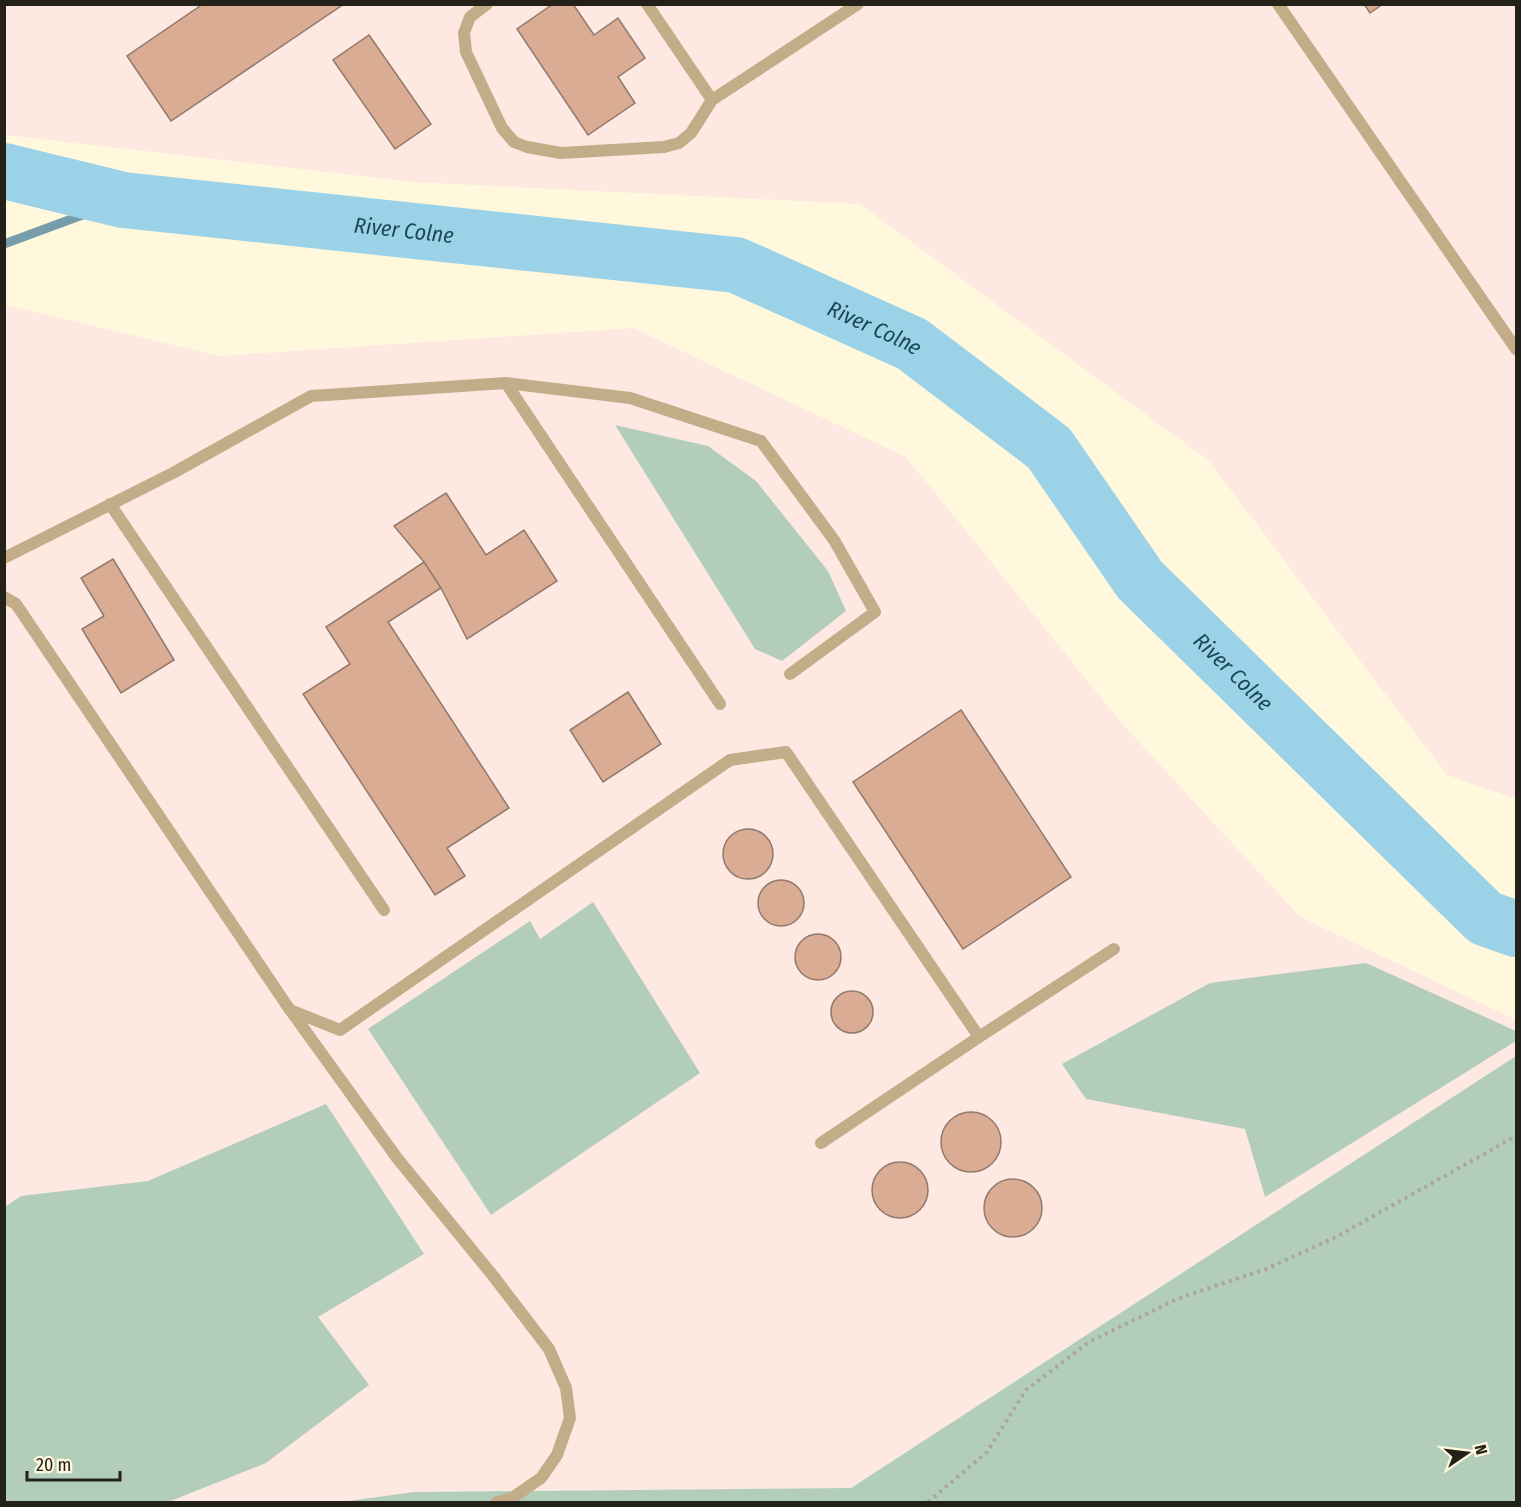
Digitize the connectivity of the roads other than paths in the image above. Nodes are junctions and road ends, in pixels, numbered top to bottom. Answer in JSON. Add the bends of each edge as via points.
{"nodes":[{"id":1,"x":487,"y":4,"type":"edge"},
{"id":2,"x":647,"y":4,"type":"edge"},
{"id":3,"x":858,"y":4,"type":"edge"},
{"id":4,"x":1278,"y":4,"type":"edge"},
{"id":5,"x":712,"y":100,"type":"junction"},
{"id":6,"x":1516,"y":349,"type":"edge"},
{"id":7,"x":506,"y":383,"type":"junction"},
{"id":8,"x":110,"y":504,"type":"junction"},
{"id":9,"x":4,"y":558,"type":"edge"},
{"id":10,"x":4,"y":597,"type":"edge"},
{"id":11,"x":790,"y":674,"type":"dead end"},
{"id":12,"x":720,"y":704,"type":"dead end"},
{"id":13,"x":384,"y":910,"type":"dead end"},
{"id":14,"x":1114,"y":949,"type":"dead end"},
{"id":15,"x":290,"y":1010,"type":"junction"},
{"id":16,"x":979,"y":1037,"type":"junction"},
{"id":17,"x":821,"y":1143,"type":"dead end"},
{"id":18,"x":496,"y":1503,"type":"edge"}],
"edges":[{"from":1,"to":5,"type":"lane","via":[[470,17],[464,33],[466,52],[502,128],[514,142],[561,153],[664,147],[679,143],[691,133]]},
{"from":2,"to":5,"type":"lane"},
{"from":3,"to":5,"type":"lane"},
{"from":4,"to":6,"type":"lane"},
{"from":7,"to":8,"type":"lane","via":[[311,396]]},
{"from":7,"to":11,"type":"lane","via":[[630,398],[761,441],[834,540],[876,612]]},
{"from":7,"to":12,"type":"lane"},
{"from":8,"to":9,"type":"lane"},
{"from":8,"to":13,"type":"lane"},
{"from":10,"to":15,"type":"lane","via":[[16,604]]},
{"from":14,"to":16,"type":"lane"},
{"from":15,"to":16,"type":"lane","via":[[340,1030],[730,760],[786,752]]},
{"from":15,"to":18,"type":"lane","via":[[397,1158],[549,1349],[566,1388],[570,1418],[557,1455],[541,1478],[512,1498]]},
{"from":16,"to":17,"type":"lane"}]}
